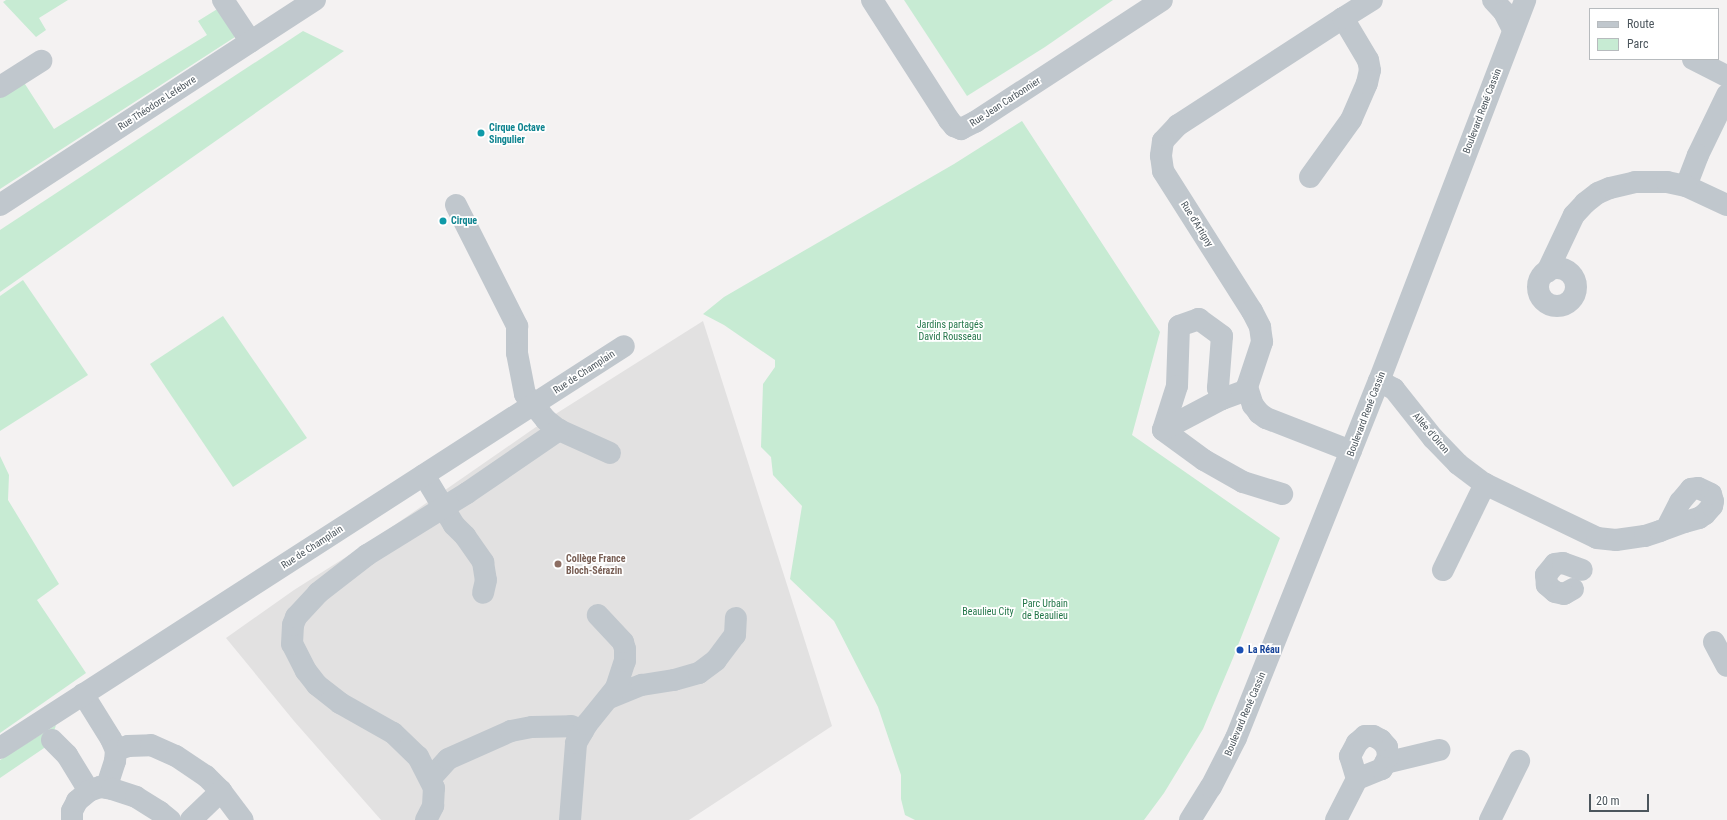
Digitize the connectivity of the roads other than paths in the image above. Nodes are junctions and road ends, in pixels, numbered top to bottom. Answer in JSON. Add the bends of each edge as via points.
{"nodes":[{"id":1,"x":315,"y":0,"type":"edge"},
{"id":2,"x":872,"y":0,"type":"edge"},
{"id":3,"x":1162,"y":0,"type":"edge"},
{"id":4,"x":1372,"y":0,"type":"edge"},
{"id":5,"x":1493,"y":0,"type":"edge"},
{"id":6,"x":1525,"y":0,"type":"edge"},
{"id":7,"x":214,"y":1,"type":"edge"},
{"id":8,"x":1343,"y":18,"type":"junction"},
{"id":9,"x":1513,"y":30,"type":"junction"},
{"id":10,"x":250,"y":42,"type":"junction"},
{"id":11,"x":1695,"y":60,"type":"edge"},
{"id":12,"x":41,"y":61,"type":"dead end"},
{"id":13,"x":1727,"y":76,"type":"edge"},
{"id":14,"x":0,"y":87,"type":"edge"},
{"id":15,"x":1727,"y":95,"type":"edge"},
{"id":16,"x":1310,"y":177,"type":"dead end"},
{"id":17,"x":1686,"y":186,"type":"junction"},
{"id":18,"x":0,"y":205,"type":"edge"},
{"id":19,"x":456,"y":205,"type":"dead end"},
{"id":20,"x":1727,"y":205,"type":"edge"},
{"id":21,"x":1547,"y":272,"type":"dead end"},
{"id":22,"x":624,"y":346,"type":"dead end"},
{"id":23,"x":1379,"y":381,"type":"junction"},
{"id":24,"x":1247,"y":390,"type":"junction"},
{"id":25,"x":1222,"y":399,"type":"junction"},
{"id":26,"x":532,"y":405,"type":"junction"},
{"id":27,"x":559,"y":430,"type":"junction"},
{"id":28,"x":1163,"y":430,"type":"junction"},
{"id":29,"x":1351,"y":451,"type":"junction"},
{"id":30,"x":610,"y":453,"type":"dead end"},
{"id":31,"x":424,"y":475,"type":"junction"},
{"id":32,"x":1485,"y":484,"type":"junction"},
{"id":33,"x":1282,"y":494,"type":"dead end"},
{"id":34,"x":443,"y":507,"type":"junction"},
{"id":35,"x":1667,"y":528,"type":"dead end"},
{"id":36,"x":1597,"y":538,"type":"junction"},
{"id":37,"x":1443,"y":570,"type":"dead end"},
{"id":38,"x":1582,"y":570,"type":"junction"},
{"id":39,"x":483,"y":593,"type":"dead end"},
{"id":40,"x":598,"y":615,"type":"dead end"},
{"id":41,"x":736,"y":618,"type":"dead end"},
{"id":42,"x":1714,"y":642,"type":"dead end"},
{"id":43,"x":1727,"y":666,"type":"edge"},
{"id":44,"x":83,"y":694,"type":"junction"},
{"id":45,"x":609,"y":698,"type":"junction"},
{"id":46,"x":583,"y":731,"type":"junction"},
{"id":47,"x":52,"y":740,"type":"dead end"},
{"id":48,"x":0,"y":748,"type":"edge"},
{"id":49,"x":116,"y":750,"type":"junction"},
{"id":50,"x":1439,"y":750,"type":"dead end"},
{"id":51,"x":1519,"y":761,"type":"dead end"},
{"id":52,"x":1384,"y":763,"type":"junction"},
{"id":53,"x":431,"y":778,"type":"junction"},
{"id":54,"x":1357,"y":779,"type":"junction"},
{"id":55,"x":98,"y":789,"type":"junction"},
{"id":56,"x":220,"y":791,"type":"junction"},
{"id":57,"x":72,"y":820,"type":"edge"},
{"id":58,"x":170,"y":820,"type":"edge"},
{"id":59,"x":191,"y":820,"type":"edge"},
{"id":60,"x":243,"y":820,"type":"edge"},
{"id":61,"x":426,"y":820,"type":"edge"},
{"id":62,"x":570,"y":820,"type":"edge"},
{"id":63,"x":1190,"y":820,"type":"edge"},
{"id":64,"x":1336,"y":820,"type":"edge"},
{"id":65,"x":1490,"y":820,"type":"edge"}],
"edges":[{"from":1,"to":10,"type":"street","name":"Rue Théodore Lefebvre"},
{"from":2,"to":3,"type":"street","name":"Rue Jean Carbonnier","via":[[949,120],[961,129]]},
{"from":4,"to":8,"type":"street","name":"Rue d'Artigny"},
{"from":5,"to":9,"type":"street","via":[[1504,12]]},
{"from":6,"to":9,"type":"street","name":"Boulevard René Cassin"},
{"from":7,"to":10,"type":"street"},
{"from":8,"to":16,"type":"street","via":[[1366,55],[1370,66],[1369,73],[1351,120]]},
{"from":8,"to":24,"type":"street","name":"Rue d'Artigny","via":[[1178,125],[1168,134],[1161,148],[1163,172],[1260,327],[1262,342]]},
{"from":9,"to":23,"type":"street","name":"Boulevard René Cassin"},
{"from":10,"to":18,"type":"street","name":"Rue Théodore Lefebvre"},
{"from":11,"to":13,"type":"street"},
{"from":12,"to":14,"type":"street"},
{"from":15,"to":17,"type":"street"},
{"from":17,"to":20,"type":"street"},
{"from":17,"to":21,"type":"street","via":[[1647,181],[1622,185],[1598,193],[1576,211]]},
{"from":19,"to":26,"type":"street","via":[[517,326],[517,353],[521,376],[525,394]]},
{"from":22,"to":26,"type":"street","name":"Rue de Champlain"},
{"from":23,"to":29,"type":"street","name":"Boulevard René Cassin"},
{"from":23,"to":32,"type":"street","name":"Allée d'Oiron","via":[[1394,389],[1433,438],[1458,464]]},
{"from":24,"to":25,"type":"street"},
{"from":24,"to":29,"type":"street","via":[[1253,406],[1264,416]]},
{"from":25,"to":28,"type":"street"},
{"from":25,"to":28,"type":"street","via":[[1218,388],[1222,336],[1199,319],[1179,326],[1177,386]]},
{"from":26,"to":27,"type":"street"},
{"from":26,"to":31,"type":"street","name":"Rue de Champlain"},
{"from":27,"to":30,"type":"street"},
{"from":27,"to":34,"type":"street","via":[[468,493]]},
{"from":28,"to":33,"type":"street","via":[[1204,460],[1243,482]]},
{"from":29,"to":63,"type":"street","name":"Boulevard René Cassin","via":[[1236,738],[1211,787]]},
{"from":31,"to":34,"type":"street"},
{"from":31,"to":44,"type":"street","name":"Rue de Champlain"},
{"from":32,"to":36,"type":"street","name":"Allée d'Oiron"},
{"from":32,"to":37,"type":"street"},
{"from":34,"to":39,"type":"street","via":[[483,562],[486,580]]},
{"from":34,"to":53,"type":"street","via":[[367,555],[318,593],[296,617],[292,635],[296,654],[317,685],[340,703],[393,733],[418,757]]},
{"from":35,"to":36,"type":"street","name":"Allée d'Oiron","via":[[1628,539]]},
{"from":36,"to":38,"type":"street"},
{"from":38,"to":38,"type":"street","via":[[1570,596],[1555,592],[1547,585],[1546,575],[1555,564],[1563,563]]},
{"from":40,"to":45,"type":"street","via":[[618,636],[625,649],[626,661],[616,688]]},
{"from":41,"to":45,"type":"street","via":[[735,634],[716,660],[699,673],[642,685]]},
{"from":42,"to":43,"type":"street"},
{"from":44,"to":48,"type":"street","name":"Rue de Champlain"},
{"from":44,"to":49,"type":"street"},
{"from":45,"to":46,"type":"street"},
{"from":46,"to":53,"type":"street","via":[[571,726],[532,727],[511,731],[448,759]]},
{"from":46,"to":62,"type":"street","via":[[576,743]]},
{"from":47,"to":55,"type":"street"},
{"from":49,"to":55,"type":"street","via":[[115,760]]},
{"from":49,"to":56,"type":"street","via":[[141,744],[162,748],[195,767]]},
{"from":50,"to":52,"type":"street"},
{"from":51,"to":65,"type":"street"},
{"from":52,"to":54,"type":"street","via":[[1382,769]]},
{"from":52,"to":54,"type":"street","via":[[1388,757],[1387,747],[1377,738],[1365,736],[1357,743],[1350,756]]},
{"from":53,"to":61,"type":"street","via":[[435,796]]},
{"from":54,"to":64,"type":"street"},
{"from":55,"to":57,"type":"street","via":[[81,797],[74,806]]},
{"from":55,"to":58,"type":"street","via":[[136,797]]},
{"from":56,"to":59,"type":"street"},
{"from":56,"to":60,"type":"street"}]}
